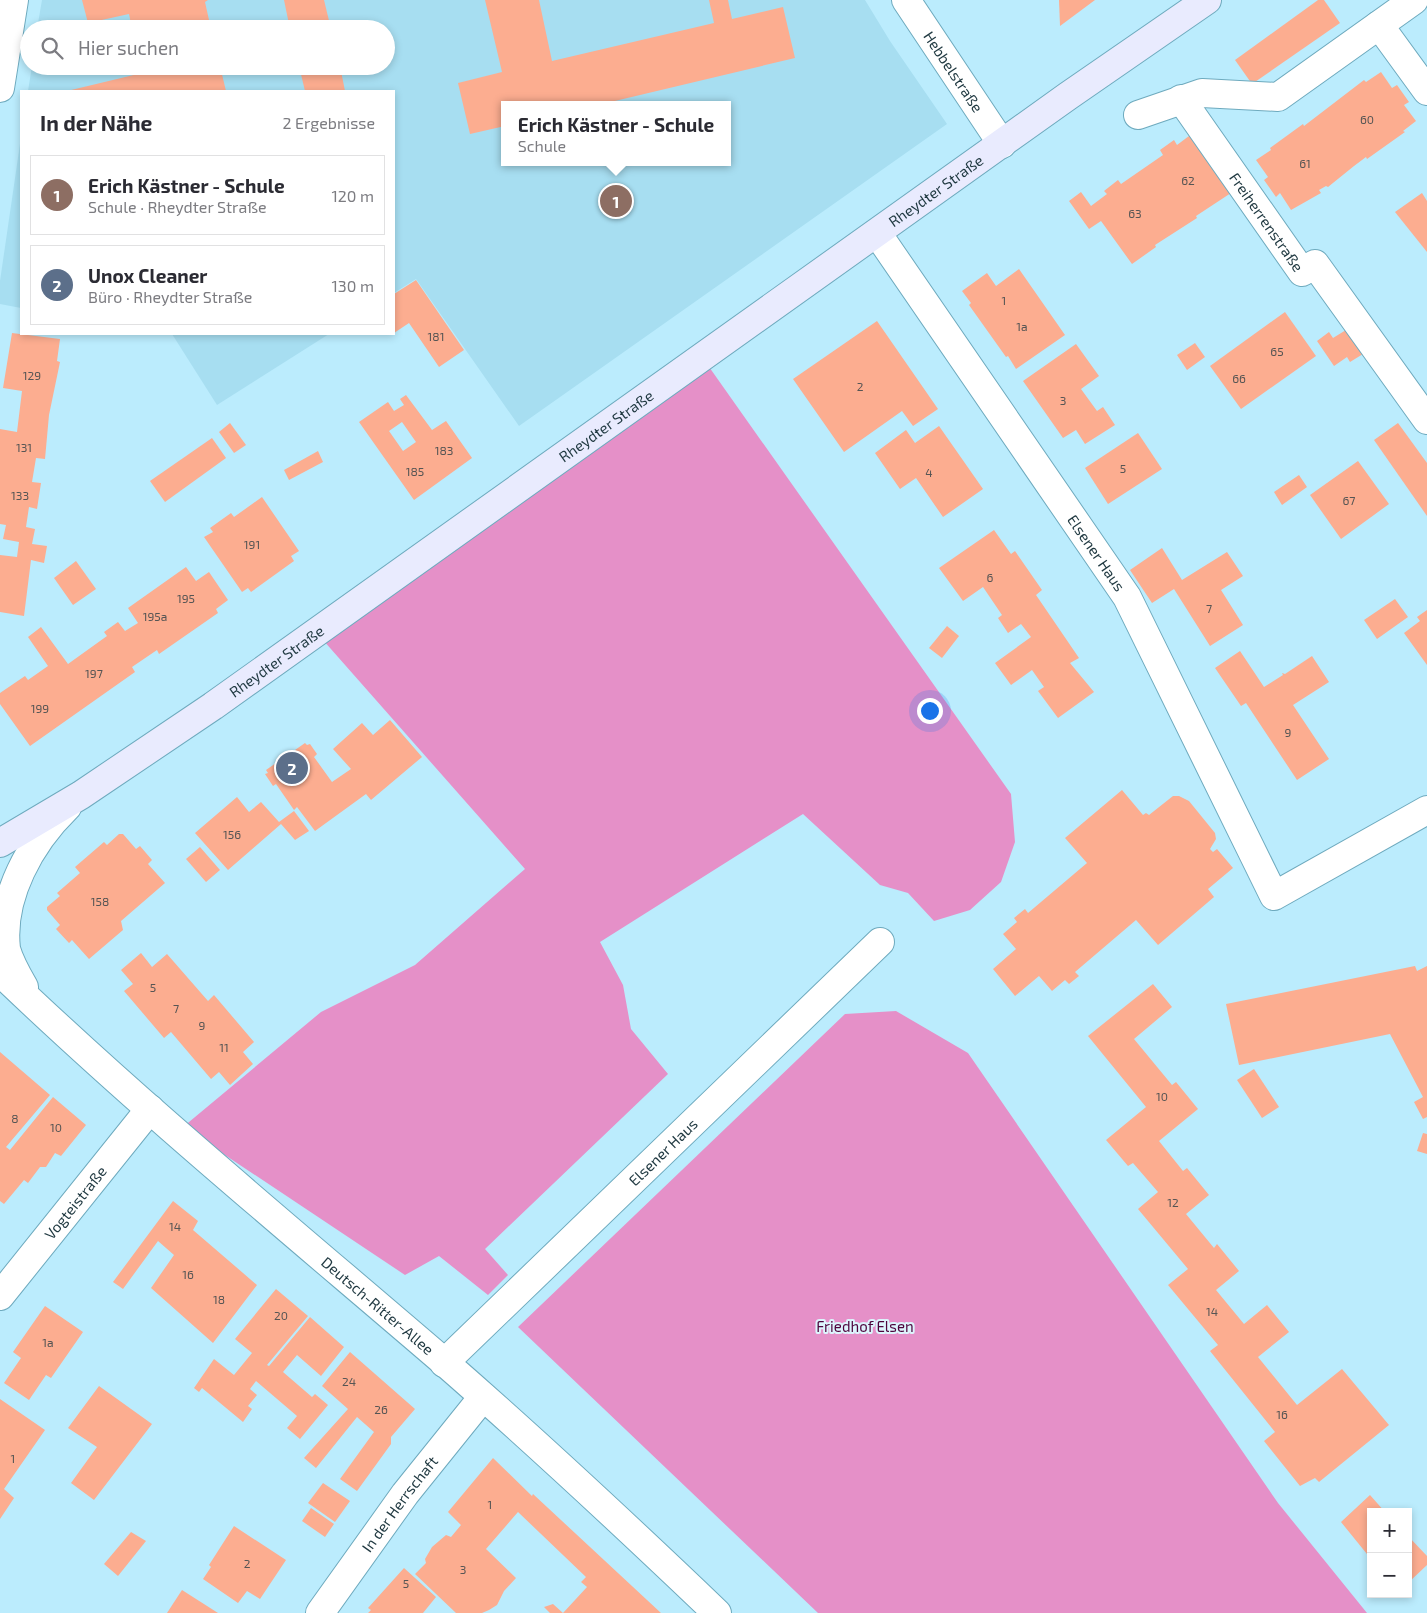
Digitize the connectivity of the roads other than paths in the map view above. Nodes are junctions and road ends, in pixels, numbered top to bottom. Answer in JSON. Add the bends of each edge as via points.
{"nodes":[{"id":1,"x":14,"y":0,"type":"edge"},
{"id":2,"x":906,"y":0,"type":"edge"},
{"id":3,"x":1207,"y":0,"type":"edge"},
{"id":4,"x":1414,"y":0,"type":"edge"},
{"id":5,"x":1379,"y":25,"type":"junction"},
{"id":6,"x":0,"y":88,"type":"edge"},
{"id":7,"x":1427,"y":91,"type":"edge"},
{"id":8,"x":1181,"y":99,"type":"junction"},
{"id":9,"x":1138,"y":115,"type":"dead end"},
{"id":10,"x":1002,"y":144,"type":"junction"},
{"id":11,"x":877,"y":233,"type":"junction"},
{"id":12,"x":1427,"y":420,"type":"edge"},
{"id":13,"x":81,"y":795,"type":"junction"},
{"id":14,"x":1427,"y":810,"type":"edge"},
{"id":15,"x":0,"y":843,"type":"edge"},
{"id":16,"x":880,"y":942,"type":"dead end"},
{"id":17,"x":0,"y":972,"type":"edge"},
{"id":18,"x":34,"y":1004,"type":"junction"},
{"id":19,"x":150,"y":1109,"type":"junction"},
{"id":20,"x":0,"y":1296,"type":"edge"},
{"id":21,"x":444,"y":1363,"type":"junction"},
{"id":22,"x":483,"y":1397,"type":"junction"},
{"id":23,"x":320,"y":1613,"type":"edge"},
{"id":24,"x":717,"y":1613,"type":"edge"}],
"edges":[{"from":1,"to":6,"type":"street"},
{"from":2,"to":10,"type":"street","name":"Hebbelstraße"},
{"from":3,"to":10,"type":"main road","name":"Rheydter Straße"},
{"from":4,"to":5,"type":"street"},
{"from":5,"to":7,"type":"street"},
{"from":5,"to":8,"type":"street","via":[[1278,97],[1202,93]]},
{"from":8,"to":9,"type":"street"},
{"from":8,"to":12,"type":"street","name":"Freiherrenstraße","via":[[1302,272],[1315,264]]},
{"from":10,"to":11,"type":"main road","name":"Rheydter Straße"},
{"from":11,"to":13,"type":"main road","name":"Rheydter Straße","via":[[214,706]]},
{"from":11,"to":14,"type":"street","name":"Elsener Haus","via":[[1127,597],[1274,896]]},
{"from":13,"to":15,"type":"main road","name":"Rheydter Straße"},
{"from":13,"to":18,"type":"street","name":"Deutsch-Ritter-Allee","via":[[29,851],[14,878],[5,905],[2,925],[6,948]]},
{"from":16,"to":21,"type":"street","name":"Elsener Haus"},
{"from":17,"to":18,"type":"street","name":"Deutsch-Ritter-Allee"},
{"from":18,"to":19,"type":"street","name":"Deutsch-Ritter-Allee"},
{"from":19,"to":20,"type":"street","name":"Vogteistraße"},
{"from":19,"to":21,"type":"street","name":"Deutsch-Ritter-Allee"},
{"from":21,"to":22,"type":"street","name":"Deutsch-Ritter-Allee"},
{"from":22,"to":23,"type":"street","name":"In der Herrschaft","via":[[405,1494]]},
{"from":22,"to":24,"type":"street","name":"Deutsch-Ritter-Allee"}]}
